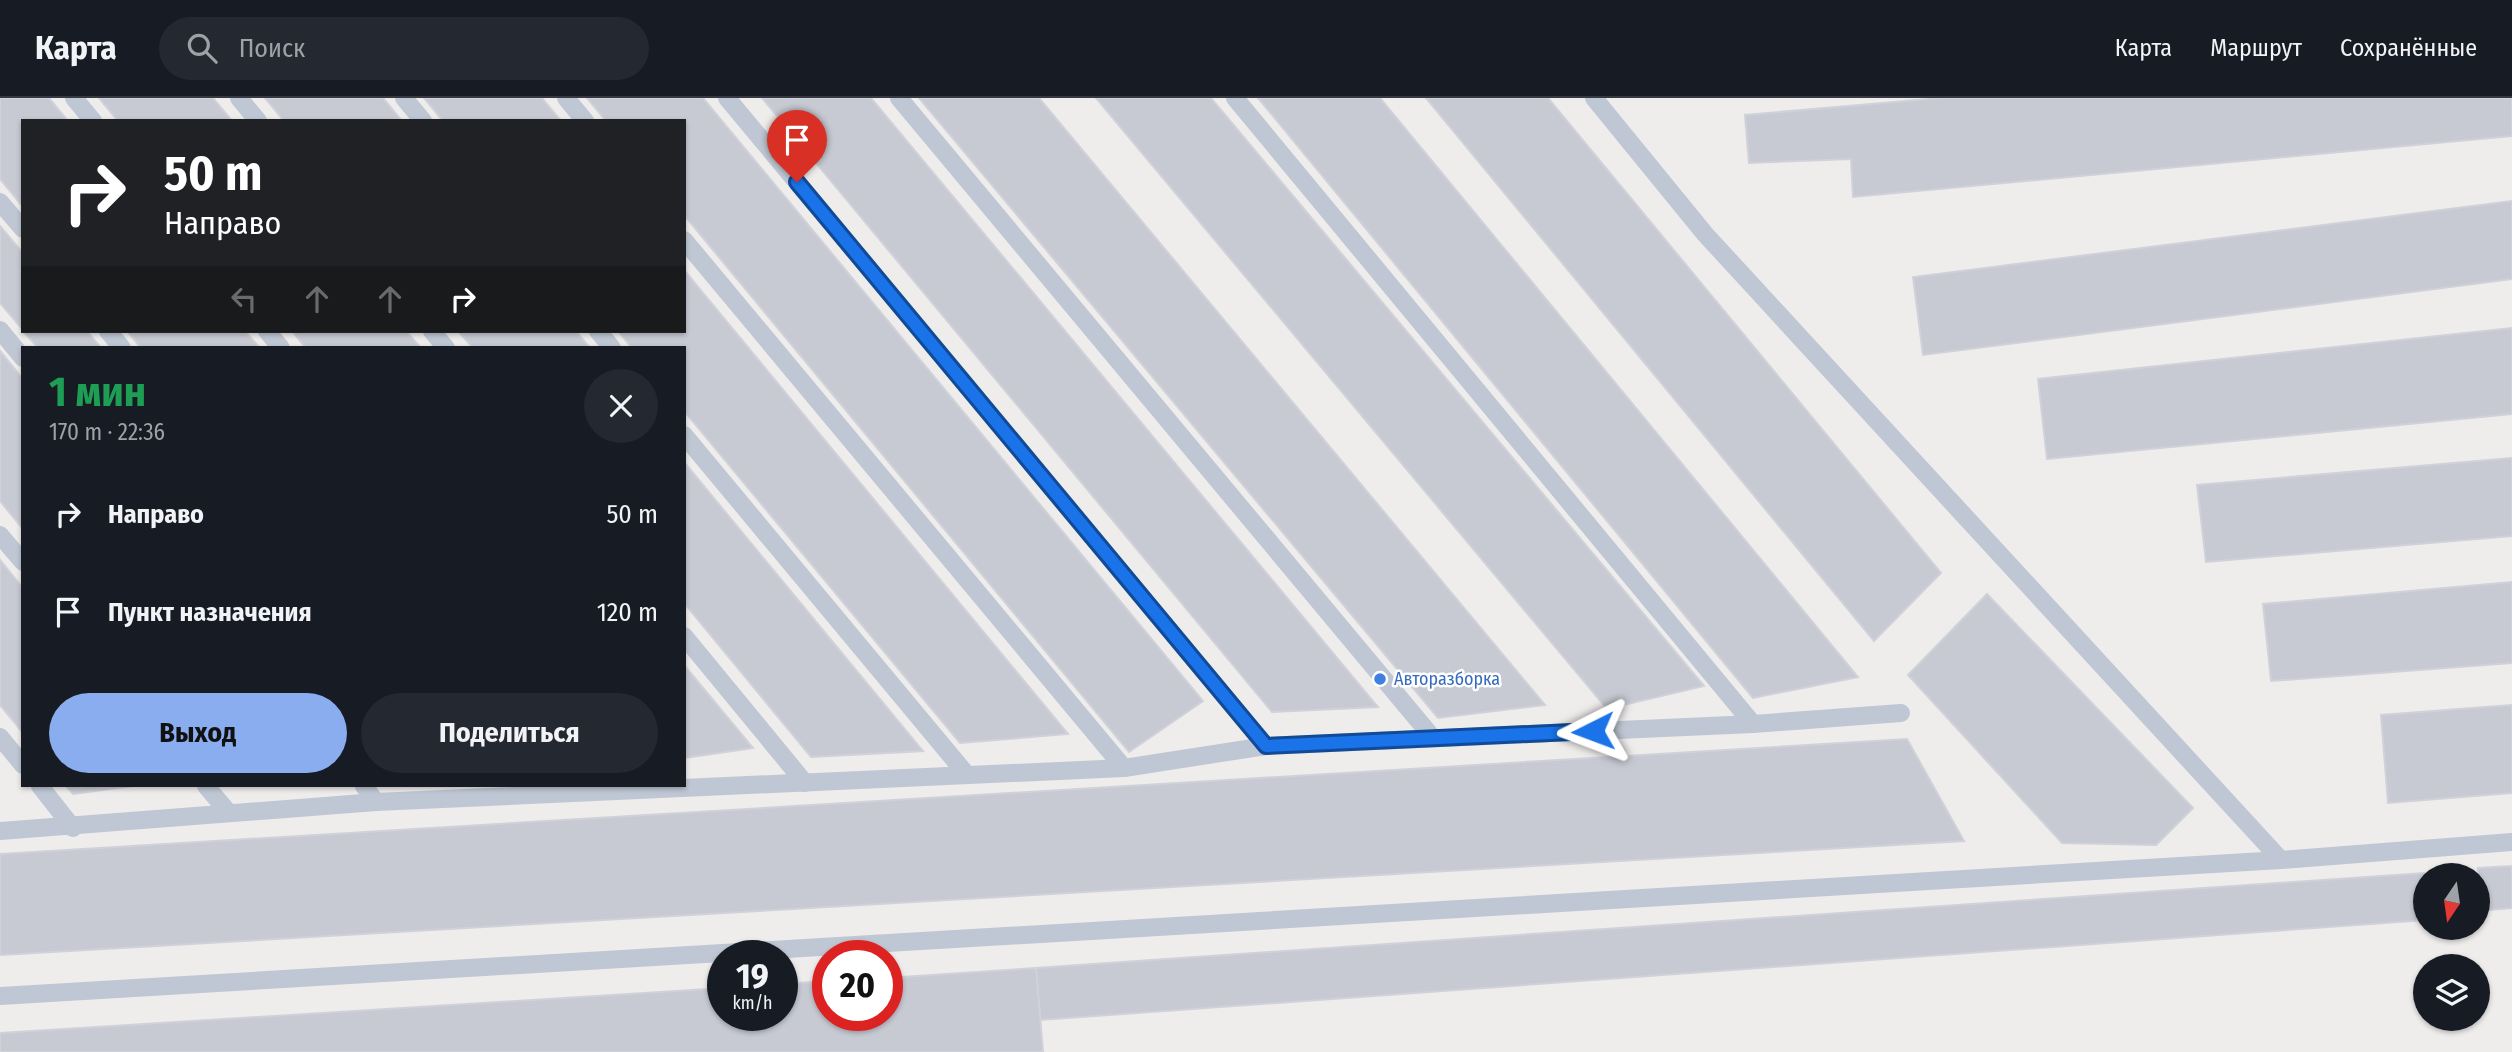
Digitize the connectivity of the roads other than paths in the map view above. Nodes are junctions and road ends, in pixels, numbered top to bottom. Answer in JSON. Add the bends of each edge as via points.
{"nodes":[{"id":1,"x":74,"y":98,"type":"edge"},
{"id":2,"x":239,"y":98,"type":"edge"},
{"id":3,"x":404,"y":98,"type":"edge"},
{"id":4,"x":566,"y":98,"type":"edge"},
{"id":5,"x":727,"y":98,"type":"edge"},
{"id":6,"x":899,"y":98,"type":"edge"},
{"id":7,"x":1235,"y":98,"type":"edge"},
{"id":8,"x":1594,"y":98,"type":"edge"},
{"id":9,"x":91,"y":119,"type":"edge"},
{"id":10,"x":256,"y":119,"type":"edge"},
{"id":11,"x":421,"y":119,"type":"edge"},
{"id":12,"x":583,"y":119,"type":"edge"},
{"id":13,"x":0,"y":202,"type":"edge"},
{"id":14,"x":21,"y":227,"type":"edge"},
{"id":15,"x":686,"y":242,"type":"edge"},
{"id":16,"x":0,"y":330,"type":"edge"},
{"id":17,"x":21,"y":356,"type":"edge"},
{"id":18,"x":686,"y":437,"type":"edge"},
{"id":19,"x":0,"y":535,"type":"edge"},
{"id":20,"x":21,"y":560,"type":"edge"},
{"id":21,"x":686,"y":638,"type":"edge"},
{"id":22,"x":1901,"y":713,"type":"dead end"},
{"id":23,"x":1753,"y":724,"type":"junction"},
{"id":24,"x":0,"y":737,"type":"edge"},
{"id":25,"x":1433,"y":738,"type":"junction"},
{"id":26,"x":1266,"y":746,"type":"junction"},
{"id":27,"x":21,"y":763,"type":"edge"},
{"id":28,"x":1124,"y":768,"type":"junction"},
{"id":29,"x":967,"y":775,"type":"junction"},
{"id":30,"x":806,"y":783,"type":"junction"},
{"id":31,"x":41,"y":787,"type":"edge"},
{"id":32,"x":207,"y":787,"type":"edge"},
{"id":33,"x":365,"y":787,"type":"edge"},
{"id":34,"x":678,"y":787,"type":"edge"},
{"id":35,"x":686,"y":787,"type":"edge"},
{"id":36,"x":646,"y":788,"type":"edge"},
{"id":37,"x":492,"y":791,"type":"edge"},
{"id":38,"x":376,"y":802,"type":"junction"},
{"id":39,"x":229,"y":813,"type":"junction"},
{"id":40,"x":74,"y":828,"type":"junction"},
{"id":41,"x":0,"y":831,"type":"edge"},
{"id":42,"x":2512,"y":842,"type":"edge"},
{"id":43,"x":2281,"y":860,"type":"junction"},
{"id":44,"x":0,"y":996,"type":"edge"}],
"edges":[{"from":1,"to":9,"type":"lane"},
{"from":2,"to":10,"type":"lane"},
{"from":3,"to":11,"type":"lane"},
{"from":4,"to":12,"type":"lane"},
{"from":5,"to":26,"type":"lane"},
{"from":6,"to":25,"type":"lane"},
{"from":7,"to":23,"type":"lane"},
{"from":8,"to":43,"type":"lane","via":[[1705,234]]},
{"from":13,"to":14,"type":"lane"},
{"from":15,"to":28,"type":"lane"},
{"from":16,"to":17,"type":"lane"},
{"from":18,"to":29,"type":"lane"},
{"from":19,"to":20,"type":"lane"},
{"from":21,"to":30,"type":"lane"},
{"from":22,"to":23,"type":"lane"},
{"from":23,"to":25,"type":"lane"},
{"from":24,"to":27,"type":"lane"},
{"from":25,"to":26,"type":"lane"},
{"from":26,"to":28,"type":"lane"},
{"from":28,"to":29,"type":"lane"},
{"from":29,"to":30,"type":"lane"},
{"from":30,"to":35,"type":"lane"},
{"from":31,"to":40,"type":"lane"},
{"from":32,"to":39,"type":"lane"},
{"from":33,"to":38,"type":"lane"},
{"from":34,"to":36,"type":"lane"},
{"from":36,"to":37,"type":"lane"},
{"from":37,"to":38,"type":"lane"},
{"from":38,"to":39,"type":"lane"},
{"from":39,"to":40,"type":"lane"},
{"from":40,"to":41,"type":"lane"},
{"from":42,"to":43,"type":"lane"},
{"from":43,"to":44,"type":"lane"}]}
